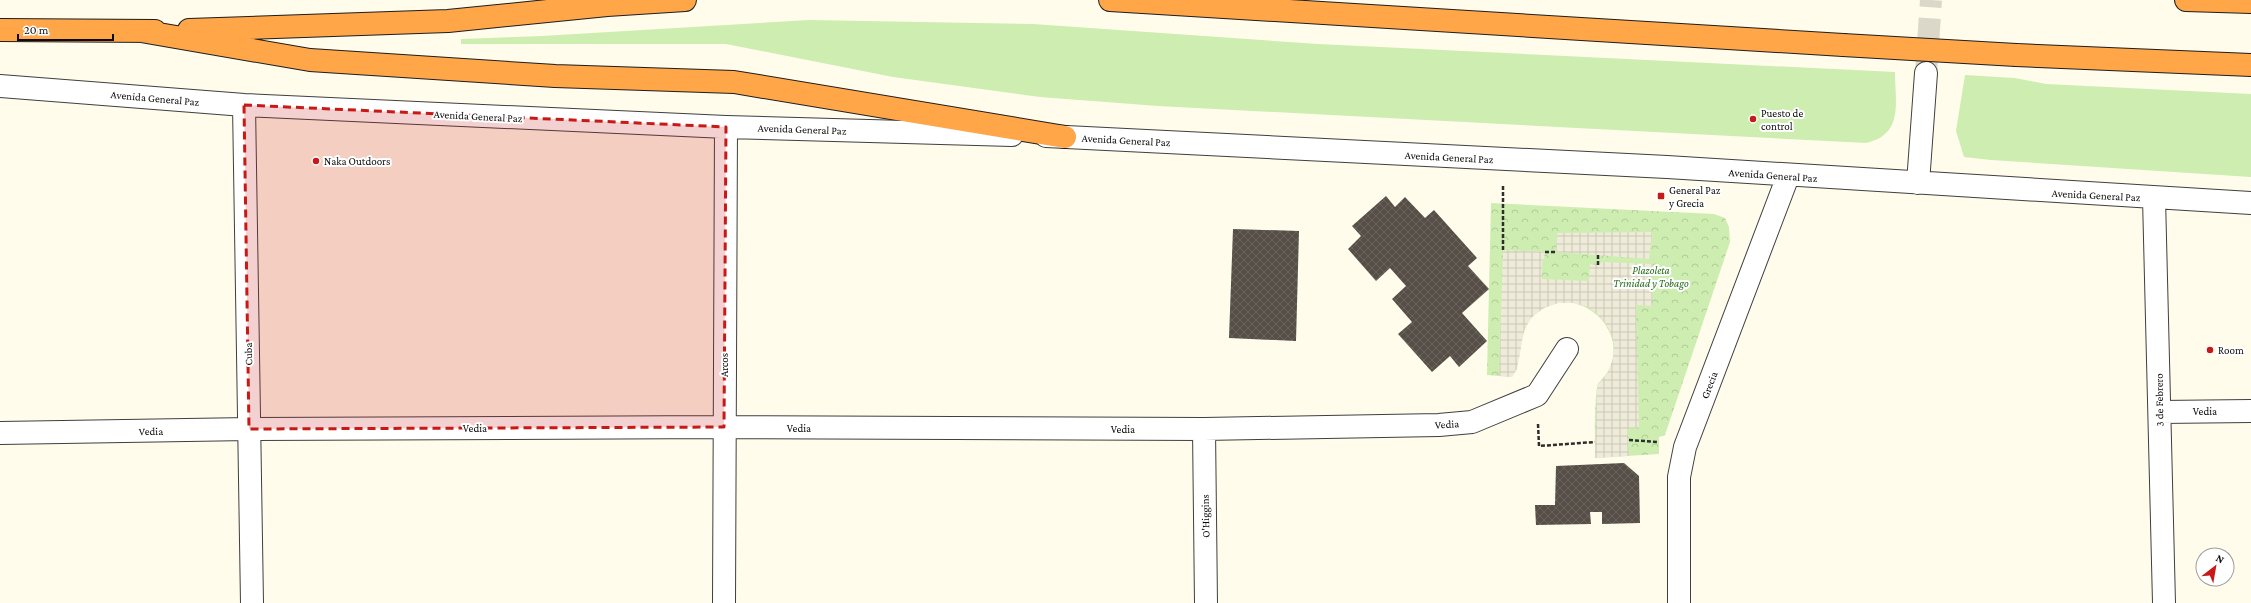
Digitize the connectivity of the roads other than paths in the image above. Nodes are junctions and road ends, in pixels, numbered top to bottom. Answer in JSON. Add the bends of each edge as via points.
{"nodes":[{"id":1,"x":685,"y":0,"type":"edge"},
{"id":2,"x":1110,"y":0,"type":"edge"},
{"id":3,"x":2186,"y":0,"type":"edge"},
{"id":4,"x":2251,"y":2,"type":"edge"},
{"id":5,"x":0,"y":30,"type":"edge"},
{"id":6,"x":141,"y":31,"type":"junction"},
{"id":7,"x":2251,"y":65,"type":"edge"},
{"id":8,"x":1926,"y":73,"type":"tunnel mouth"},
{"id":9,"x":0,"y":86,"type":"edge"},
{"id":10,"x":244,"y":105,"type":"junction"},
{"id":11,"x":726,"y":127,"type":"junction"},
{"id":12,"x":1065,"y":136,"type":"junction"},
{"id":13,"x":1788,"y":176,"type":"junction"},
{"id":14,"x":1918,"y":183,"type":"junction"},
{"id":15,"x":2154,"y":198,"type":"junction"},
{"id":16,"x":2251,"y":203,"type":"edge"},
{"id":17,"x":1567,"y":349,"type":"dead end"},
{"id":18,"x":2251,"y":411,"type":"edge"},
{"id":19,"x":2160,"y":412,"type":"junction"},
{"id":20,"x":724,"y":427,"type":"junction"},
{"id":21,"x":249,"y":429,"type":"junction"},
{"id":22,"x":1204,"y":429,"type":"junction"},
{"id":23,"x":0,"y":433,"type":"edge"},
{"id":24,"x":252,"y":603,"type":"edge"},
{"id":25,"x":724,"y":603,"type":"edge"},
{"id":26,"x":1206,"y":603,"type":"edge"},
{"id":27,"x":1679,"y":603,"type":"edge"},
{"id":28,"x":2164,"y":603,"type":"edge"}],
"edges":[{"from":1,"to":6,"type":"highway","via":[[448,21]]},
{"from":2,"to":7,"type":"highway","bridge":true,"via":[[2016,55]]},
{"from":3,"to":4,"type":"highway"},
{"from":5,"to":6,"type":"highway"},
{"from":6,"to":12,"type":"highway","via":[[310,60],[555,76],[734,82]]},
{"from":8,"to":14,"type":"street"},
{"from":9,"to":10,"type":"street","name":"Avenida General Paz"},
{"from":10,"to":11,"type":"street","name":"Avenida General Paz"},
{"from":10,"to":21,"type":"street","name":"Cuba"},
{"from":11,"to":12,"type":"street","name":"Avenida General Paz"},
{"from":11,"to":20,"type":"street","name":"Arcos"},
{"from":12,"to":13,"type":"street","name":"Avenida General Paz","via":[[1667,167]]},
{"from":13,"to":14,"type":"street","name":"Avenida General Paz"},
{"from":13,"to":27,"type":"street","name":"Grecia","via":[[1685,447],[1679,477]]},
{"from":14,"to":15,"type":"street","name":"Avenida General Paz"},
{"from":15,"to":16,"type":"street","name":"Avenida General Paz"},
{"from":15,"to":19,"type":"street","name":"3 de Febrero"},
{"from":17,"to":22,"type":"street","name":"Vedia","via":[[1537,394],[1472,422]]},
{"from":18,"to":19,"type":"street","name":"Vedia"},
{"from":19,"to":28,"type":"street","name":"3 de Febrero"},
{"from":20,"to":21,"type":"street","name":"Vedia"},
{"from":20,"to":22,"type":"street","name":"Vedia"},
{"from":20,"to":25,"type":"street","name":"Arcos"},
{"from":21,"to":23,"type":"street","name":"Vedia"},
{"from":21,"to":24,"type":"street","name":"Cuba"},
{"from":22,"to":26,"type":"street","name":"O'Higgins"}]}
